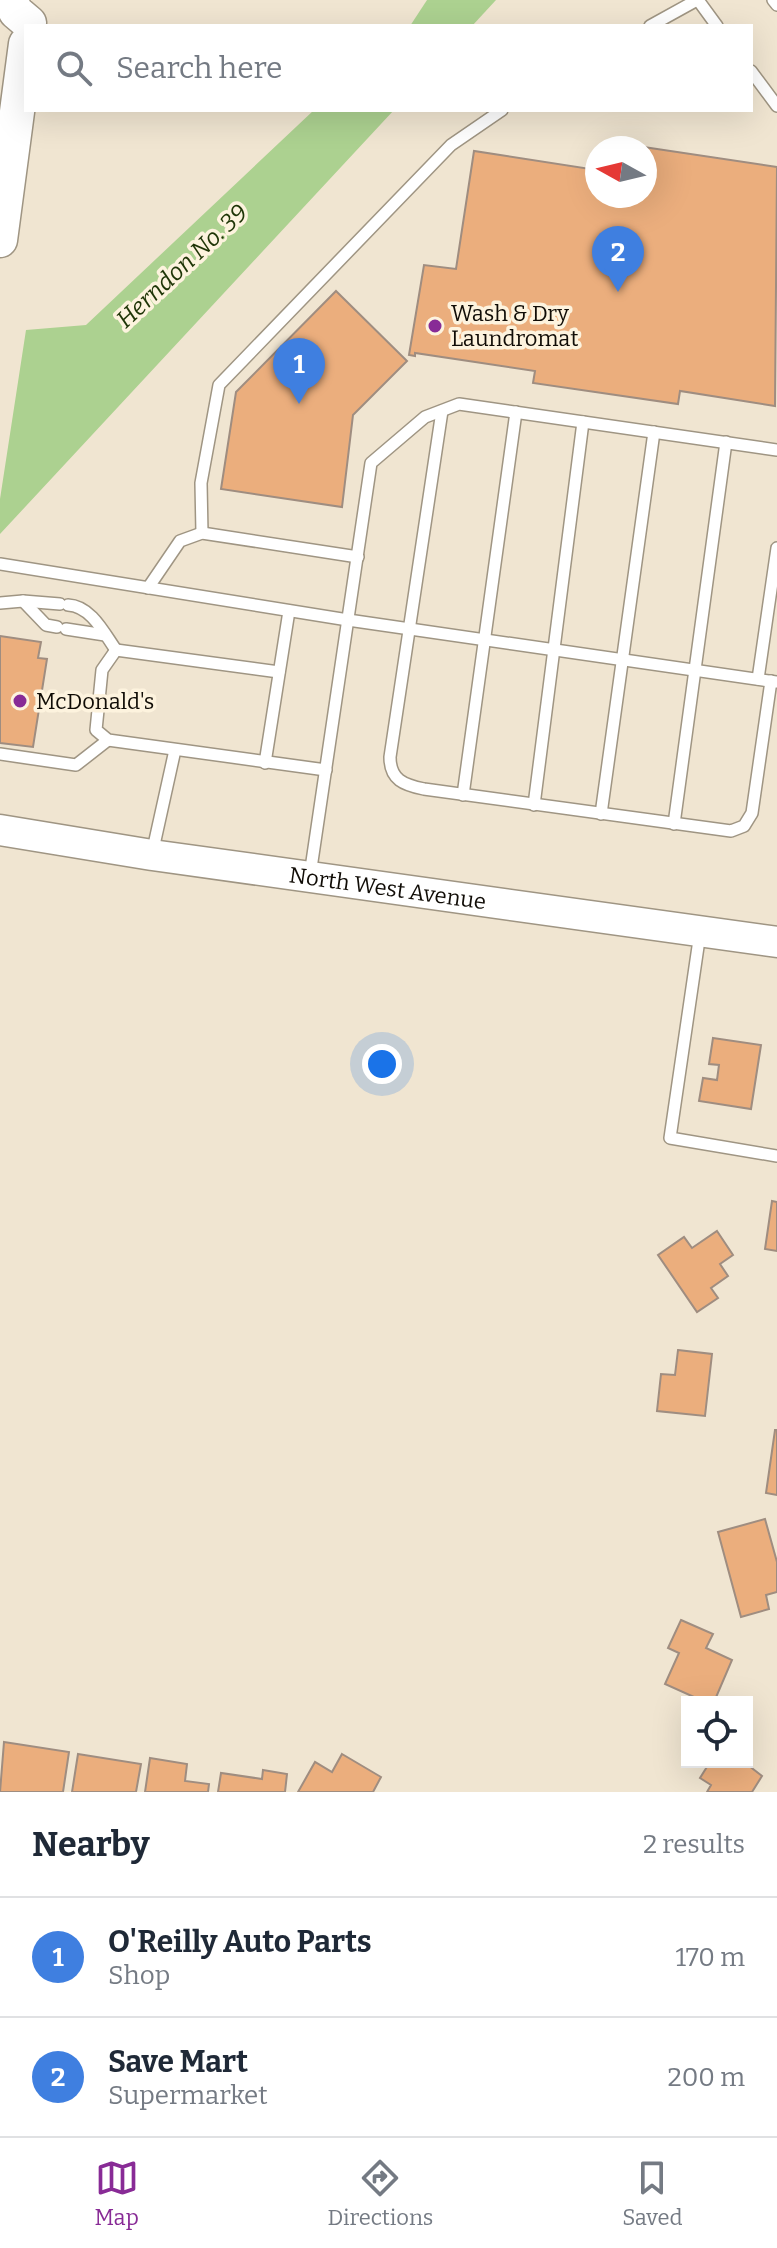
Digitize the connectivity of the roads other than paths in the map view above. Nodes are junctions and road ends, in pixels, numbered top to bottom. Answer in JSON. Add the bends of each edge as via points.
{"nodes":[{"id":1,"x":697,"y":0,"type":"edge"},
{"id":2,"x":773,"y":0,"type":"edge"},
{"id":3,"x":777,"y":5,"type":"edge"},
{"id":4,"x":654,"y":24,"type":"edge"},
{"id":5,"x":715,"y":24,"type":"edge"},
{"id":6,"x":24,"y":27,"type":"edge"},
{"id":7,"x":753,"y":74,"type":"edge"},
{"id":8,"x":777,"y":106,"type":"edge"},
{"id":9,"x":499,"y":112,"type":"edge"},
{"id":10,"x":0,"y":240,"type":"edge"},
{"id":11,"x":442,"y":411,"type":"junction"},
{"id":12,"x":516,"y":412,"type":"junction"},
{"id":13,"x":583,"y":422,"type":"junction"},
{"id":14,"x":654,"y":432,"type":"junction"},
{"id":15,"x":726,"y":442,"type":"junction"},
{"id":16,"x":777,"y":450,"type":"edge"},
{"id":17,"x":202,"y":533,"type":"junction"},
{"id":18,"x":777,"y":548,"type":"edge"},
{"id":19,"x":358,"y":557,"type":"junction"},
{"id":20,"x":0,"y":564,"type":"edge"},
{"id":21,"x":148,"y":588,"type":"junction"},
{"id":22,"x":23,"y":601,"type":"junction"},
{"id":23,"x":0,"y":603,"type":"edge"},
{"id":24,"x":289,"y":611,"type":"junction"},
{"id":25,"x":348,"y":620,"type":"junction"},
{"id":26,"x":409,"y":629,"type":"junction"},
{"id":27,"x":105,"y":635,"type":"junction"},
{"id":28,"x":483,"y":640,"type":"junction"},
{"id":29,"x":553,"y":649,"type":"junction"},
{"id":30,"x":116,"y":650,"type":"junction"},
{"id":31,"x":622,"y":659,"type":"junction"},
{"id":32,"x":694,"y":670,"type":"junction"},
{"id":33,"x":279,"y":672,"type":"junction"},
{"id":34,"x":758,"y":679,"type":"junction"},
{"id":35,"x":774,"y":682,"type":"edge"},
{"id":36,"x":108,"y":740,"type":"junction"},
{"id":37,"x":175,"y":750,"type":"junction"},
{"id":38,"x":0,"y":754,"type":"edge"},
{"id":39,"x":265,"y":763,"type":"junction"},
{"id":40,"x":326,"y":770,"type":"junction"},
{"id":41,"x":463,"y":795,"type":"junction"},
{"id":42,"x":534,"y":805,"type":"junction"},
{"id":43,"x":601,"y":814,"type":"junction"},
{"id":44,"x":674,"y":824,"type":"junction"},
{"id":45,"x":0,"y":830,"type":"edge"},
{"id":46,"x":152,"y":855,"type":"junction"},
{"id":47,"x":310,"y":875,"type":"junction"},
{"id":48,"x":701,"y":931,"type":"junction"},
{"id":49,"x":777,"y":942,"type":"edge"},
{"id":50,"x":777,"y":1156,"type":"edge"}],
"edges":[{"from":1,"to":4,"type":"lane"},
{"from":1,"to":5,"type":"lane"},
{"from":2,"to":3,"type":"lane"},
{"from":6,"to":10,"type":"main road"},
{"from":7,"to":8,"type":"lane"},
{"from":9,"to":17,"type":"lane","via":[[451,145],[219,385],[201,483]]},
{"from":11,"to":12,"type":"lane","via":[[459,404]]},
{"from":11,"to":19,"type":"lane","via":[[425,417],[371,463]]},
{"from":11,"to":26,"type":"lane"},
{"from":12,"to":13,"type":"lane"},
{"from":12,"to":28,"type":"lane"},
{"from":13,"to":14,"type":"lane"},
{"from":13,"to":29,"type":"lane"},
{"from":14,"to":15,"type":"lane"},
{"from":14,"to":31,"type":"lane"},
{"from":15,"to":16,"type":"lane"},
{"from":15,"to":32,"type":"lane"},
{"from":17,"to":19,"type":"lane"},
{"from":17,"to":21,"type":"lane","via":[[180,541]]},
{"from":18,"to":34,"type":"lane"},
{"from":19,"to":25,"type":"lane"},
{"from":20,"to":21,"type":"lane"},
{"from":21,"to":24,"type":"lane"},
{"from":22,"to":23,"type":"lane"},
{"from":22,"to":27,"type":"lane","via":[[46,625]]},
{"from":22,"to":27,"type":"lane","via":[[74,605],[88,612]]},
{"from":24,"to":25,"type":"lane"},
{"from":24,"to":33,"type":"lane"},
{"from":25,"to":26,"type":"lane"},
{"from":25,"to":40,"type":"lane"},
{"from":26,"to":28,"type":"lane"},
{"from":26,"to":41,"type":"lane","via":[[390,770],[408,786]]},
{"from":27,"to":30,"type":"lane"},
{"from":28,"to":29,"type":"lane"},
{"from":28,"to":41,"type":"lane"},
{"from":29,"to":31,"type":"lane"},
{"from":29,"to":42,"type":"lane"},
{"from":30,"to":33,"type":"lane"},
{"from":30,"to":36,"type":"lane","via":[[102,670],[96,730]]},
{"from":31,"to":32,"type":"lane"},
{"from":31,"to":43,"type":"lane"},
{"from":32,"to":34,"type":"lane"},
{"from":32,"to":44,"type":"lane"},
{"from":33,"to":39,"type":"lane"},
{"from":34,"to":35,"type":"lane"},
{"from":35,"to":44,"type":"lane","via":[[752,813],[744,826],[731,831]]},
{"from":36,"to":37,"type":"lane"},
{"from":36,"to":38,"type":"lane","via":[[76,765]]},
{"from":37,"to":39,"type":"lane"},
{"from":37,"to":46,"type":"lane"},
{"from":39,"to":40,"type":"lane"},
{"from":40,"to":47,"type":"lane"},
{"from":41,"to":42,"type":"lane"},
{"from":42,"to":43,"type":"lane"},
{"from":43,"to":44,"type":"lane"},
{"from":45,"to":46,"type":"main road","name":"North West Avenue"},
{"from":46,"to":47,"type":"main road","name":"North West Avenue"},
{"from":47,"to":48,"type":"main road","name":"North West Avenue"},
{"from":48,"to":49,"type":"main road","name":"North West Avenue"},
{"from":48,"to":50,"type":"lane","via":[[670,1138]]}]}
